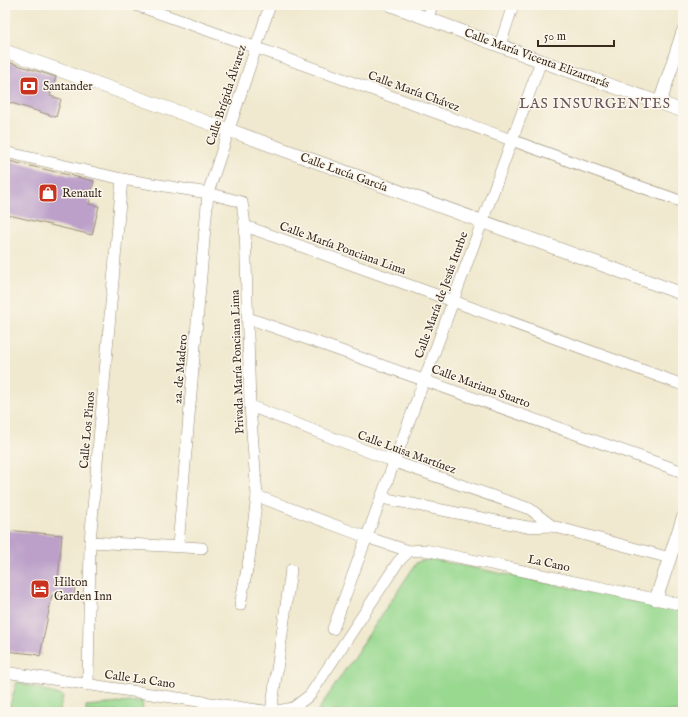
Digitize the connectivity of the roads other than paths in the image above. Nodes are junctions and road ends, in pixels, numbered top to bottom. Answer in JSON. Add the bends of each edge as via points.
{"nodes":[{"id":1,"x":136,"y":5,"type":"edge"},
{"id":2,"x":270,"y":5,"type":"edge"},
{"id":3,"x":391,"y":5,"type":"edge"},
{"id":4,"x":432,"y":5,"type":"edge"},
{"id":5,"x":513,"y":5,"type":"edge"},
{"id":6,"x":428,"y":18,"type":"junction"},
{"id":7,"x":683,"y":32,"type":"edge"},
{"id":8,"x":500,"y":45,"type":"junction"},
{"id":9,"x":256,"y":47,"type":"junction"},
{"id":10,"x":5,"y":51,"type":"edge"},
{"id":11,"x":541,"y":61,"type":"junction"},
{"id":12,"x":660,"y":102,"type":"junction"},
{"id":13,"x":683,"y":111,"type":"edge"},
{"id":14,"x":228,"y":130,"type":"junction"},
{"id":15,"x":512,"y":141,"type":"junction"},
{"id":16,"x":5,"y":152,"type":"edge"},
{"id":17,"x":122,"y":179,"type":"junction"},
{"id":18,"x":208,"y":194,"type":"junction"},
{"id":19,"x":683,"y":202,"type":"edge"},
{"id":20,"x":482,"y":222,"type":"junction"},
{"id":21,"x":245,"y":226,"type":"junction"},
{"id":22,"x":683,"y":294,"type":"edge"},
{"id":23,"x":453,"y":301,"type":"junction"},
{"id":24,"x":248,"y":318,"type":"junction"},
{"id":25,"x":424,"y":380,"type":"junction"},
{"id":26,"x":683,"y":385,"type":"edge"},
{"id":27,"x":250,"y":406,"type":"junction"},
{"id":28,"x":395,"y":462,"type":"junction"},
{"id":29,"x":683,"y":472,"type":"edge"},
{"id":30,"x":257,"y":496,"type":"junction"},
{"id":31,"x":382,"y":498,"type":"junction"},
{"id":32,"x":683,"y":518,"type":"edge"},
{"id":33,"x":552,"y":526,"type":"junction"},
{"id":34,"x":366,"y":537,"type":"junction"},
{"id":35,"x":90,"y":542,"type":"junction"},
{"id":36,"x":178,"y":546,"type":"junction"},
{"id":37,"x":202,"y":548,"type":"dead end"},
{"id":38,"x":409,"y":551,"type":"junction"},
{"id":39,"x":670,"y":558,"type":"junction"},
{"id":40,"x":291,"y":570,"type":"dead end"},
{"id":41,"x":656,"y":599,"type":"junction"},
{"id":42,"x":240,"y":605,"type":"dead end"},
{"id":43,"x":683,"y":605,"type":"edge"},
{"id":44,"x":333,"y":629,"type":"dead end"},
{"id":45,"x":5,"y":672,"type":"edge"},
{"id":46,"x":88,"y":685,"type":"junction"},
{"id":47,"x":271,"y":712,"type":"edge"}],
"edges":[{"from":1,"to":9,"type":"street","name":"Calle María Chávez"},
{"from":2,"to":9,"type":"street","name":"Calle Brígida Álvarez"},
{"from":3,"to":6,"type":"street","name":"Calle María Vicenta Elizarrarás"},
{"from":4,"to":6,"type":"street"},
{"from":5,"to":8,"type":"street"},
{"from":6,"to":8,"type":"street","name":"Calle María Vicenta Elizarrarás"},
{"from":7,"to":12,"type":"street"},
{"from":8,"to":11,"type":"street","name":"Calle María Vicenta Elizarrarás"},
{"from":9,"to":14,"type":"street","name":"Calle Brígida Álvarez"},
{"from":9,"to":15,"type":"street","name":"Calle María Chávez"},
{"from":10,"to":14,"type":"street","name":"Calle Lucía García"},
{"from":11,"to":12,"type":"street","name":"Calle María Vicenta Elizarrarás"},
{"from":11,"to":15,"type":"street","name":"Calle María de Jesús Iturbe"},
{"from":12,"to":13,"type":"street","name":"Calle María Vicenta Elizarrarás"},
{"from":14,"to":18,"type":"street","name":"Calle Brígida Álvarez"},
{"from":14,"to":20,"type":"street","name":"Calle Lucía García"},
{"from":15,"to":19,"type":"street","name":"Calle María Chávez"},
{"from":15,"to":20,"type":"street","name":"Calle María de Jesús Iturbe"},
{"from":16,"to":17,"type":"street"},
{"from":17,"to":18,"type":"street"},
{"from":17,"to":35,"type":"street","name":"Calle Los Pinos"},
{"from":18,"to":21,"type":"street","via":[[242,202]]},
{"from":18,"to":36,"type":"street","name":"2a. de Madero"},
{"from":20,"to":22,"type":"street","name":"Calle Lucía García"},
{"from":20,"to":23,"type":"street","name":"Calle María de Jesús Iturbe"},
{"from":21,"to":23,"type":"street","name":"Calle María Ponciana Lima"},
{"from":21,"to":24,"type":"street","name":"Privada María Ponciana Lima"},
{"from":23,"to":25,"type":"street","name":"Calle María de Jesús Iturbe"},
{"from":23,"to":26,"type":"street","name":"Calle María Ponciana Lima"},
{"from":24,"to":25,"type":"street","name":"Calle Mariana Suarto"},
{"from":24,"to":27,"type":"street","name":"Privada María Ponciana Lima"},
{"from":25,"to":28,"type":"street","name":"Calle María de Jesús Iturbe"},
{"from":25,"to":29,"type":"street","name":"Calle Mariana Suarto"},
{"from":27,"to":28,"type":"street","name":"Calle Luisa Martínez"},
{"from":27,"to":30,"type":"street","name":"Privada María Ponciana Lima"},
{"from":28,"to":31,"type":"street","name":"Calle María de Jesús Iturbe"},
{"from":28,"to":33,"type":"street","name":"Calle Luisa Martínez","via":[[530,509]]},
{"from":30,"to":34,"type":"street","name":"La Cano"},
{"from":30,"to":42,"type":"street","name":"Privada María Ponciana Lima"},
{"from":31,"to":33,"type":"street","name":"Calle Luisa Martínez","via":[[527,527]]},
{"from":31,"to":34,"type":"street","name":"Calle María de Jesús Iturbe"},
{"from":32,"to":39,"type":"street"},
{"from":33,"to":39,"type":"street","name":"Calle Luisa Martínez"},
{"from":34,"to":38,"type":"street","name":"La Cano"},
{"from":34,"to":44,"type":"street","name":"Calle María de Jesús Iturbe"},
{"from":35,"to":36,"type":"street"},
{"from":35,"to":46,"type":"street","name":"Calle Los Pinos"},
{"from":36,"to":37,"type":"street"},
{"from":38,"to":41,"type":"street","name":"La Cano","via":[[425,550]]},
{"from":38,"to":47,"type":"street","name":"Calle La Cano","via":[[398,562],[310,695],[293,708]]},
{"from":39,"to":41,"type":"street"},
{"from":40,"to":47,"type":"street"},
{"from":41,"to":43,"type":"street","name":"La Cano"},
{"from":45,"to":46,"type":"street","name":"Calle La Cano"},
{"from":46,"to":47,"type":"street","name":"Calle La Cano"}]}
